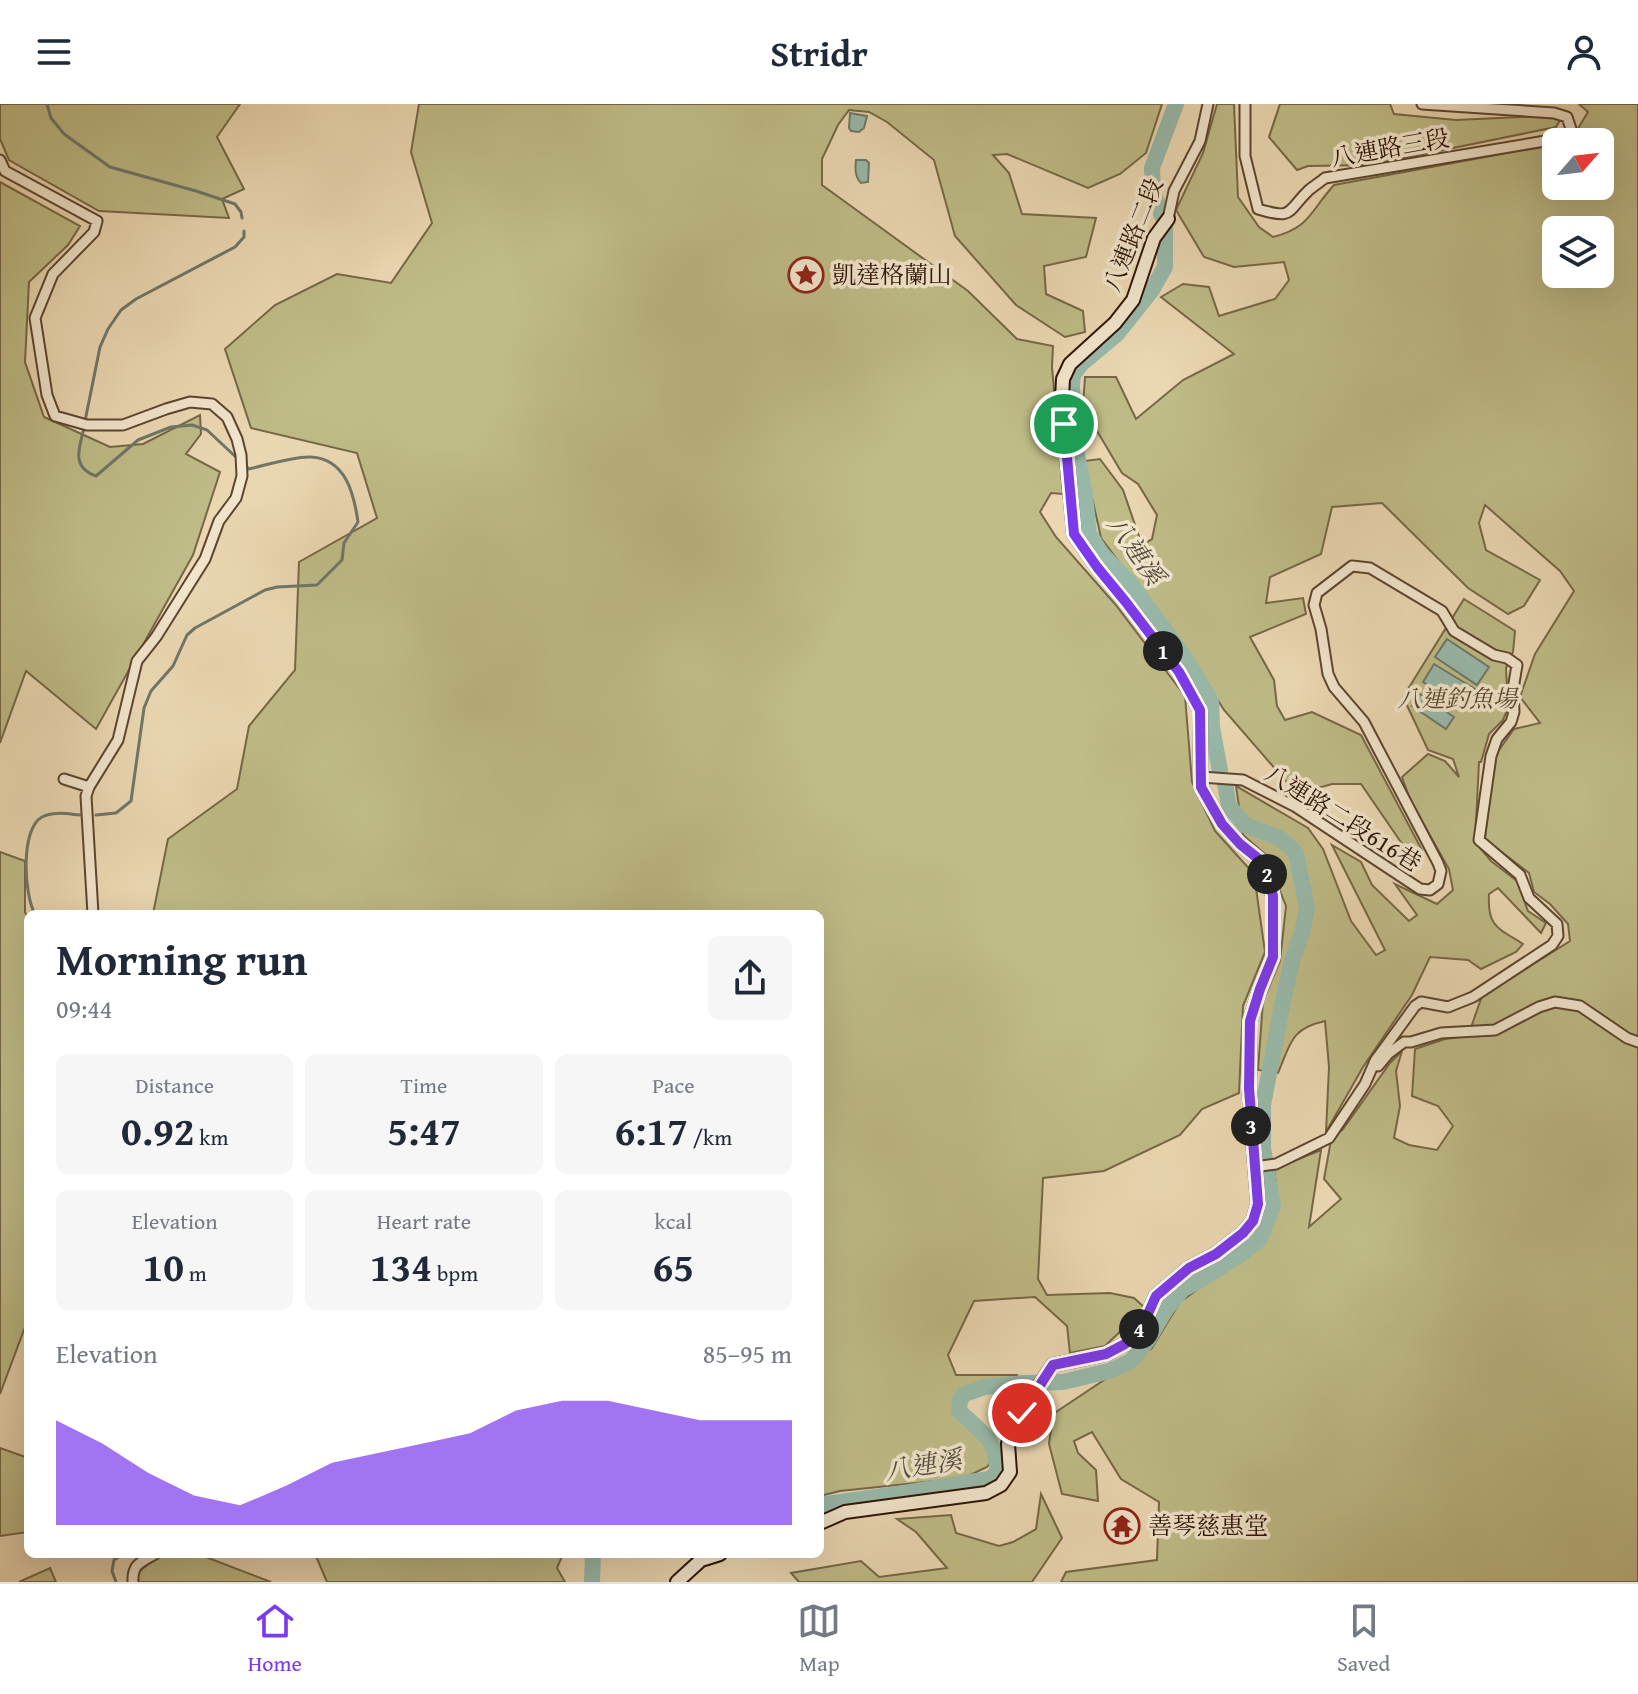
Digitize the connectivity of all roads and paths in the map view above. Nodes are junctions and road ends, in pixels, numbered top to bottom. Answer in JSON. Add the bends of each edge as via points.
{"nodes":[{"id":1,"x":1208,"y":104,"type":"edge"},
{"id":2,"x":1245,"y":104,"type":"edge"},
{"id":3,"x":1422,"y":104,"type":"edge"},
{"id":4,"x":0,"y":160,"type":"edge"},
{"id":5,"x":1168,"y":219,"type":"joint"},
{"id":6,"x":1201,"y":777,"type":"junction"},
{"id":7,"x":64,"y":779,"type":"dead end"},
{"id":8,"x":89,"y":787,"type":"junction"},
{"id":9,"x":93,"y":910,"type":"edge"},
{"id":10,"x":1638,"y":1042,"type":"edge"},
{"id":11,"x":1366,"y":1080,"type":"junction"},
{"id":12,"x":1257,"y":1167,"type":"junction"},
{"id":13,"x":824,"y":1521,"type":"edge"},
{"id":14,"x":148,"y":1558,"type":"edge"},
{"id":15,"x":707,"y":1558,"type":"edge"},
{"id":16,"x":133,"y":1582,"type":"edge"},
{"id":17,"x":677,"y":1582,"type":"edge"}],
"edges":[{"from":1,"to":5,"type":"street","name":"八連路二段","via":[[1200,141],[1174,191]]},
{"from":2,"to":3,"type":"street","name":"八連路三段","via":[[1245,156],[1258,209],[1277,215],[1290,212],[1325,178],[1563,138],[1571,129],[1567,117],[1554,113]]},
{"from":4,"to":8,"type":"street","via":[[5,171],[97,221],[94,232],[53,274],[35,318],[55,416],[83,424],[123,425],[190,402],[212,404],[227,417],[241,455],[236,498],[219,521],[205,559],[137,661],[118,740]]},
{"from":5,"to":6,"type":"street","name":"八連路二段","via":[[1154,238],[1133,300],[1070,364],[1062,398],[1074,534],[1179,672],[1200,710]]},
{"from":6,"to":11,"type":"street","name":"八連路二段616巷","via":[[1243,780],[1296,807],[1420,889],[1430,890],[1438,884],[1438,863],[1364,722],[1328,674],[1314,605],[1317,593],[1352,566],[1370,568],[1442,611],[1454,631],[1517,665],[1514,712],[1491,756],[1479,840],[1520,875],[1529,898],[1557,924],[1558,936],[1473,997],[1448,1007],[1421,1002],[1415,1006]]},
{"from":6,"to":12,"type":"street","name":"八連路二段","via":[[1201,787],[1222,824],[1260,860],[1273,896],[1273,957],[1250,1021],[1249,1088]]},
{"from":7,"to":8,"type":"street"},
{"from":8,"to":9,"type":"street"},
{"from":10,"to":11,"type":"street","via":[[1580,1006],[1555,1002],[1495,1030],[1441,1033],[1404,1042]]},
{"from":11,"to":12,"type":"street","via":[[1329,1138],[1276,1164]]},
{"from":12,"to":13,"type":"street","name":"八連路二段","via":[[1258,1204],[1243,1233],[1156,1296],[1143,1325],[1125,1344],[1106,1354],[1053,1365],[1013,1426],[1010,1472],[1001,1485],[986,1493],[845,1512]]},
{"from":14,"to":16,"type":"street","via":[[133,1571]]},
{"from":15,"to":17,"type":"street"}]}
